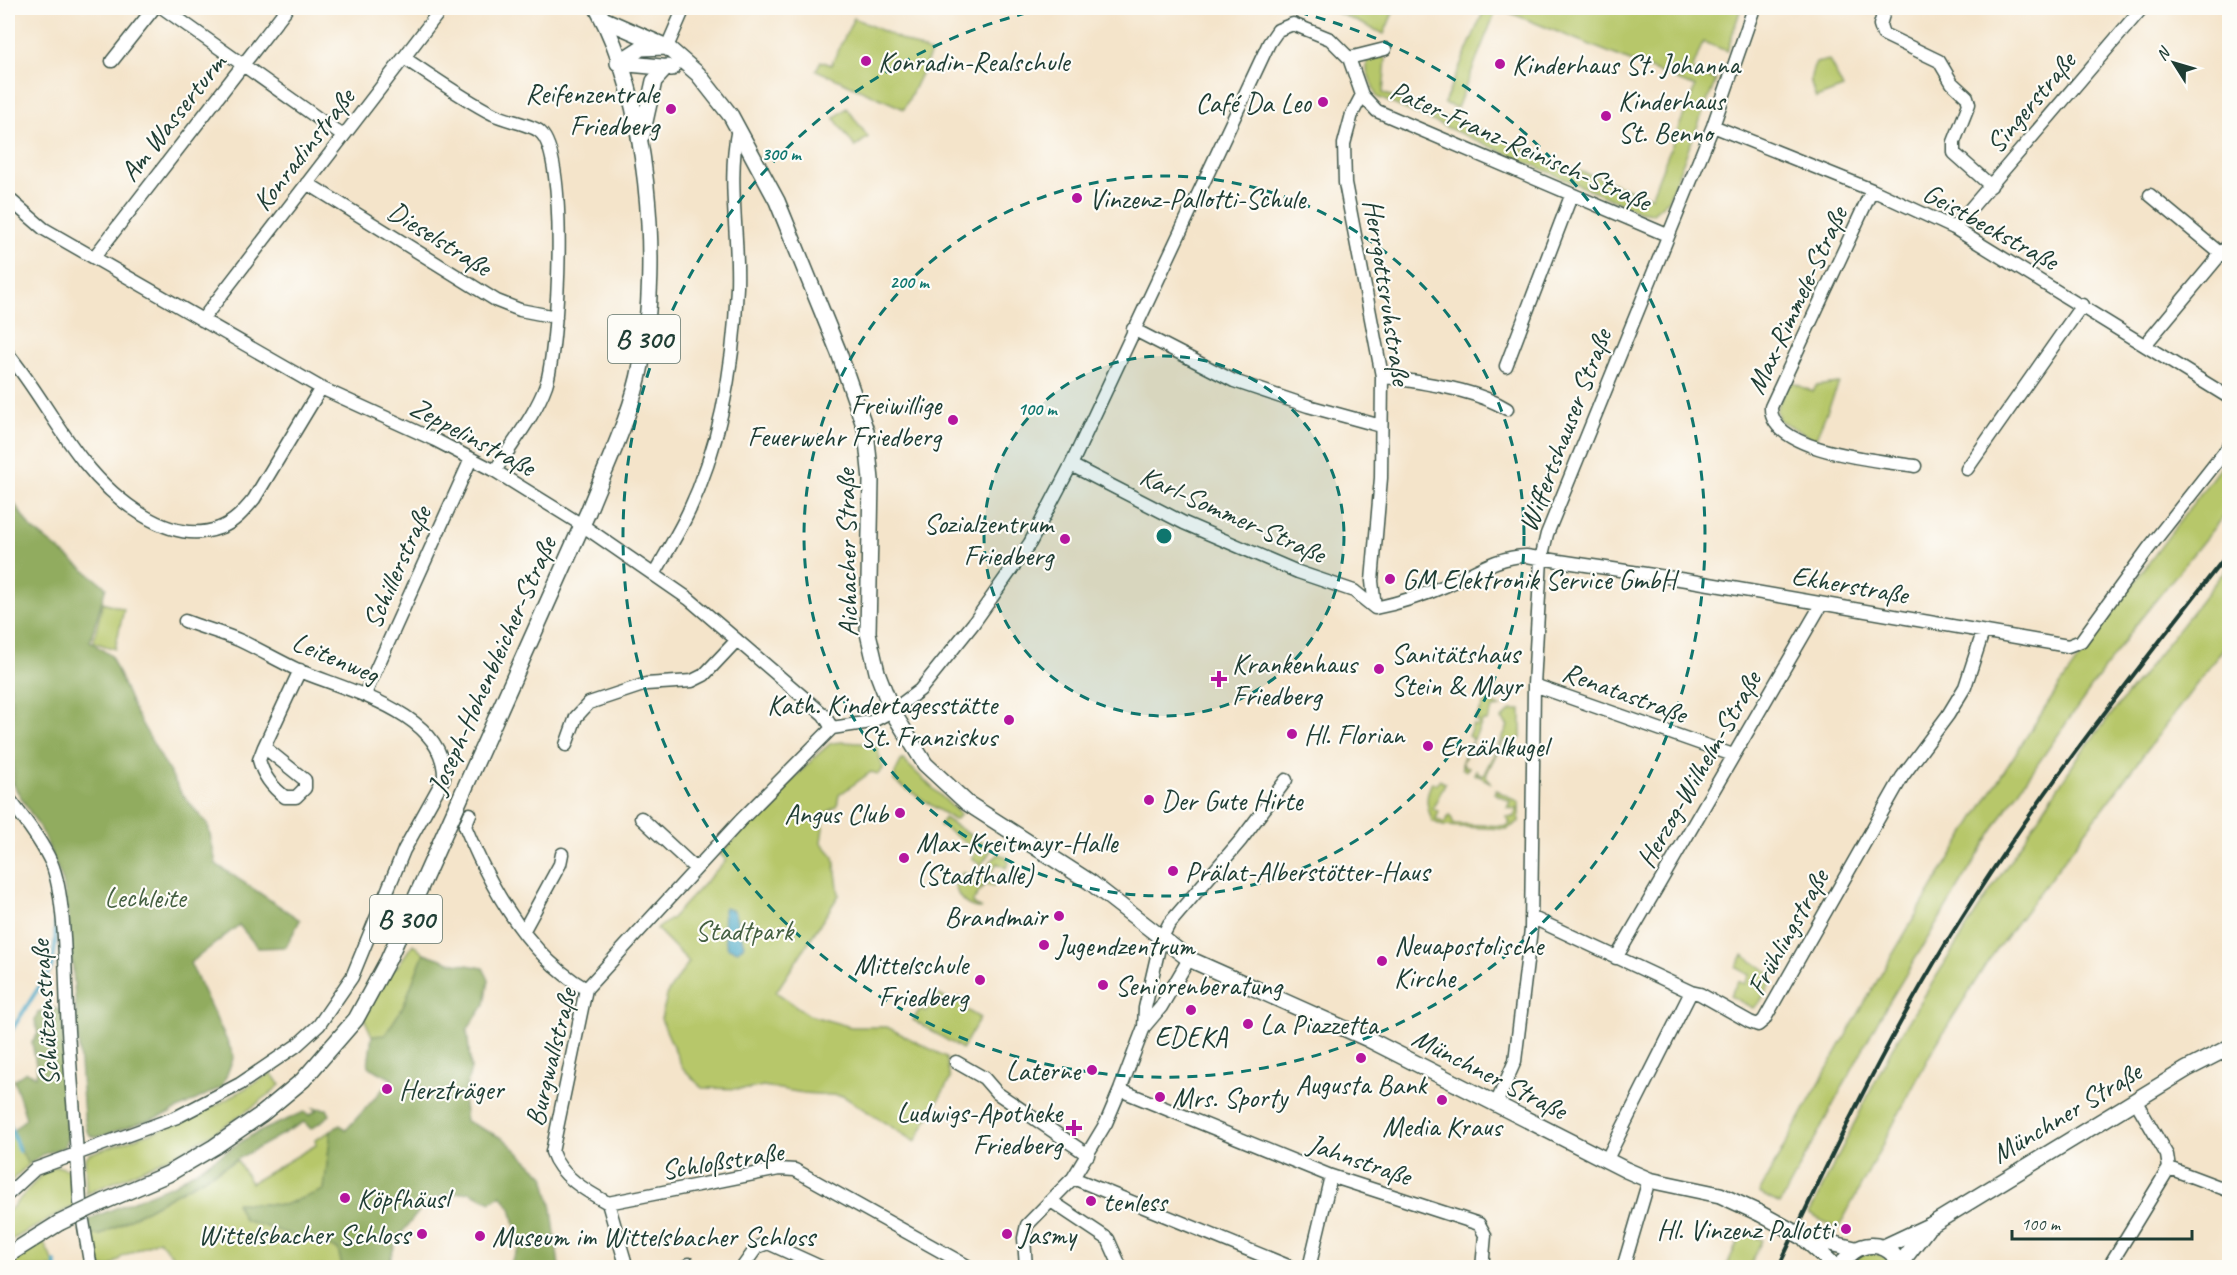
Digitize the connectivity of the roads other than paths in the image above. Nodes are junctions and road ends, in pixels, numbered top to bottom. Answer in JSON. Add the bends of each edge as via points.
{"nodes":[{"id":1,"x":154,"y":8,"type":"edge"},
{"id":2,"x":162,"y":8,"type":"edge"},
{"id":3,"x":287,"y":8,"type":"edge"},
{"id":4,"x":442,"y":8,"type":"edge"},
{"id":5,"x":684,"y":8,"type":"edge"},
{"id":6,"x":1754,"y":8,"type":"edge"},
{"id":7,"x":1885,"y":8,"type":"edge"},
{"id":8,"x":2142,"y":8,"type":"edge"},
{"id":9,"x":600,"y":14,"type":"edge"},
{"id":10,"x":667,"y":47,"type":"junction"},
{"id":11,"x":1385,"y":49,"type":"dead end"},
{"id":12,"x":404,"y":58,"type":"junction"},
{"id":13,"x":1348,"y":58,"type":"junction"},
{"id":14,"x":112,"y":61,"type":"dead end"},
{"id":15,"x":618,"y":63,"type":"junction"},
{"id":16,"x":243,"y":64,"type":"junction"},
{"id":17,"x":667,"y":67,"type":"junction"},
{"id":18,"x":698,"y":74,"type":"junction"},
{"id":19,"x":1362,"y":95,"type":"junction"},
{"id":20,"x":1713,"y":126,"type":"junction"},
{"id":21,"x":738,"y":128,"type":"junction"},
{"id":22,"x":343,"y":136,"type":"junction"},
{"id":23,"x":641,"y":144,"type":"junction"},
{"id":24,"x":307,"y":183,"type":"junction"},
{"id":25,"x":1991,"y":186,"type":"junction"},
{"id":26,"x":1872,"y":190,"type":"junction"},
{"id":27,"x":2150,"y":195,"type":"dead end"},
{"id":28,"x":1571,"y":196,"type":"junction"},
{"id":29,"x":8,"y":198,"type":"edge"},
{"id":30,"x":1954,"y":228,"type":"junction"},
{"id":31,"x":1667,"y":235,"type":"junction"},
{"id":32,"x":2229,"y":243,"type":"edge"},
{"id":33,"x":2221,"y":254,"type":"junction"},
{"id":34,"x":95,"y":256,"type":"junction"},
{"id":35,"x":2082,"y":305,"type":"junction"},
{"id":36,"x":556,"y":317,"type":"junction"},
{"id":37,"x":202,"y":320,"type":"junction"},
{"id":38,"x":1133,"y":329,"type":"junction"},
{"id":39,"x":2145,"y":345,"type":"junction"},
{"id":40,"x":8,"y":354,"type":"edge"},
{"id":41,"x":1506,"y":366,"type":"dead end"},
{"id":42,"x":1382,"y":376,"type":"junction"},
{"id":43,"x":321,"y":388,"type":"junction"},
{"id":44,"x":2229,"y":398,"type":"edge"},
{"id":45,"x":1507,"y":409,"type":"dead end"},
{"id":46,"x":1382,"y":426,"type":"junction"},
{"id":47,"x":2229,"y":445,"type":"edge"},
{"id":48,"x":471,"y":459,"type":"junction"},
{"id":49,"x":1071,"y":465,"type":"junction"},
{"id":50,"x":1915,"y":466,"type":"dead end"},
{"id":51,"x":1967,"y":469,"type":"dead end"},
{"id":52,"x":495,"y":471,"type":"junction"},
{"id":53,"x":582,"y":525,"type":"junction"},
{"id":54,"x":1542,"y":559,"type":"junction"},
{"id":55,"x":655,"y":573,"type":"junction"},
{"id":56,"x":1821,"y":605,"type":"junction"},
{"id":57,"x":1375,"y":608,"type":"junction"},
{"id":58,"x":185,"y":621,"type":"dead end"},
{"id":59,"x":1983,"y":632,"type":"junction"},
{"id":60,"x":737,"y":640,"type":"junction"},
{"id":61,"x":300,"y":670,"type":"junction"},
{"id":62,"x":1534,"y":685,"type":"junction"},
{"id":63,"x":365,"y":694,"type":"junction"},
{"id":64,"x":892,"y":711,"type":"junction"},
{"id":65,"x":832,"y":728,"type":"junction"},
{"id":66,"x":566,"y":745,"type":"dead end"},
{"id":67,"x":264,"y":747,"type":"dead end"},
{"id":68,"x":1734,"y":755,"type":"junction"},
{"id":69,"x":1286,"y":780,"type":"dead end"},
{"id":70,"x":8,"y":797,"type":"edge"},
{"id":71,"x":470,"y":814,"type":"dead end"},
{"id":72,"x":641,"y":818,"type":"dead end"},
{"id":73,"x":562,"y":854,"type":"dead end"},
{"id":74,"x":696,"y":869,"type":"junction"},
{"id":75,"x":1531,"y":917,"type":"junction"},
{"id":76,"x":524,"y":930,"type":"junction"},
{"id":77,"x":1161,"y":939,"type":"junction"},
{"id":78,"x":1616,"y":958,"type":"junction"},
{"id":79,"x":1189,"y":959,"type":"junction"},
{"id":80,"x":586,"y":989,"type":"junction"},
{"id":81,"x":1691,"y":992,"type":"junction"},
{"id":82,"x":1144,"y":1028,"type":"junction"},
{"id":83,"x":2229,"y":1047,"type":"edge"},
{"id":84,"x":956,"y":1062,"type":"dead end"},
{"id":85,"x":1120,"y":1090,"type":"junction"},
{"id":86,"x":2135,"y":1100,"type":"junction"},
{"id":87,"x":1496,"y":1104,"type":"junction"},
{"id":88,"x":78,"y":1154,"type":"junction"},
{"id":89,"x":1088,"y":1155,"type":"junction"},
{"id":90,"x":1606,"y":1161,"type":"junction"},
{"id":91,"x":2169,"y":1168,"type":"junction"},
{"id":92,"x":1331,"y":1176,"type":"junction"},
{"id":93,"x":1073,"y":1178,"type":"junction"},
{"id":94,"x":1649,"y":1180,"type":"junction"},
{"id":95,"x":2229,"y":1191,"type":"edge"},
{"id":96,"x":8,"y":1194,"type":"edge"},
{"id":97,"x":1051,"y":1201,"type":"junction"},
{"id":98,"x":80,"y":1203,"type":"dead end"},
{"id":99,"x":608,"y":1203,"type":"junction"},
{"id":100,"x":83,"y":1221,"type":"dead end"},
{"id":101,"x":1931,"y":1225,"type":"junction"},
{"id":102,"x":1820,"y":1245,"type":"junction"},
{"id":103,"x":1884,"y":1247,"type":"junction"},
{"id":104,"x":1855,"y":1249,"type":"junction"},
{"id":105,"x":8,"y":1255,"type":"edge"},
{"id":106,"x":1900,"y":1266,"type":"edge"},
{"id":107,"x":91,"y":1268,"type":"edge"},
{"id":108,"x":627,"y":1268,"type":"edge"},
{"id":109,"x":742,"y":1268,"type":"edge"},
{"id":110,"x":823,"y":1268,"type":"edge"},
{"id":111,"x":970,"y":1268,"type":"edge"},
{"id":112,"x":1026,"y":1268,"type":"edge"},
{"id":113,"x":1121,"y":1268,"type":"edge"},
{"id":114,"x":1293,"y":1268,"type":"edge"},
{"id":115,"x":1309,"y":1268,"type":"edge"},
{"id":116,"x":1482,"y":1268,"type":"edge"},
{"id":117,"x":1623,"y":1268,"type":"edge"},
{"id":118,"x":1839,"y":1268,"type":"edge"},
{"id":119,"x":2108,"y":1268,"type":"edge"}],
"edges":[{"from":1,"to":14,"type":"street"},
{"from":2,"to":16,"type":"street"},
{"from":3,"to":16,"type":"street","name":"Am Wasserturm"},
{"from":4,"to":12,"type":"street","name":"Konradinstraße"},
{"from":5,"to":10,"type":"street"},
{"from":6,"to":20,"type":"street","name":"Wiffertshauser Straße"},
{"from":7,"to":25,"type":"street","via":[[1880,25],[1883,34],[1940,61],[1952,83],[1967,97],[1969,104],[1954,142],[1954,153]]},
{"from":8,"to":25,"type":"street","name":"Singerstraße"},
{"from":9,"to":10,"type":"main road","name":"Aichacher Straße"},
{"from":9,"to":15,"type":"main road","number":"B 300"},
{"from":10,"to":15,"type":"main road","via":[[641,48]]},
{"from":10,"to":18,"type":"main road","name":"Aichacher Straße"},
{"from":11,"to":13,"type":"street"},
{"from":12,"to":22,"type":"street","name":"Konradinstraße"},
{"from":12,"to":36,"type":"street","via":[[495,115],[539,130],[547,141],[560,245]]},
{"from":13,"to":19,"type":"street","name":"Pater-Franz-Reinisch-Straße"},
{"from":13,"to":38,"type":"street","via":[[1330,39],[1293,24],[1278,30]]},
{"from":15,"to":17,"type":"main road"},
{"from":15,"to":23,"type":"main road","name":"Joseph-Hohenbleicher-Straße","number":"B 300"},
{"from":16,"to":22,"type":"street"},
{"from":16,"to":34,"type":"street","name":"Am Wasserturm"},
{"from":17,"to":18,"type":"main road"},
{"from":17,"to":23,"type":"main road","via":[[654,81]]},
{"from":18,"to":21,"type":"main road","name":"Aichacher Straße"},
{"from":19,"to":28,"type":"street","name":"Pater-Franz-Reinisch-Straße","via":[[1377,111]]},
{"from":19,"to":42,"type":"street","name":"Herrgottsruhstraße","via":[[1344,144],[1346,183]]},
{"from":20,"to":26,"type":"street","name":"Geistbeckstraße"},
{"from":20,"to":31,"type":"street","name":"Wiffertshauser Straße"},
{"from":21,"to":55,"type":"street","via":[[732,153],[737,286],[723,408],[689,512]]},
{"from":21,"to":64,"type":"main road","name":"Aichacher Straße","via":[[777,201],[866,431],[871,492],[868,633]]},
{"from":22,"to":24,"type":"street","name":"Konradinstraße"},
{"from":23,"to":53,"type":"main road","name":"Joseph-Hohenbleicher-Straße","number":"B 300","via":[[648,193],[649,256],[640,367]]},
{"from":24,"to":36,"type":"street","name":"Dieselstraße","via":[[497,301]]},
{"from":24,"to":37,"type":"street","name":"Konradinstraße"},
{"from":25,"to":30,"type":"street","name":"Singerstraße"},
{"from":26,"to":30,"type":"street","name":"Geistbeckstraße"},
{"from":26,"to":50,"type":"street","name":"Max-Rimmele-Straße","via":[[1770,415],[1778,429],[1815,447]]},
{"from":27,"to":33,"type":"street"},
{"from":28,"to":31,"type":"street","name":"Pater-Franz-Reinisch-Straße"},
{"from":28,"to":41,"type":"street"},
{"from":29,"to":34,"type":"street","name":"Zeppelinstraße","via":[[44,229]]},
{"from":30,"to":35,"type":"street","name":"Geistbeckstraße"},
{"from":31,"to":54,"type":"street","name":"Wiffertshauser Straße","via":[[1565,487]]},
{"from":32,"to":33,"type":"street"},
{"from":33,"to":39,"type":"street"},
{"from":34,"to":37,"type":"street","name":"Zeppelinstraße"},
{"from":35,"to":39,"type":"street","name":"Geistbeckstraße"},
{"from":35,"to":51,"type":"street"},
{"from":36,"to":52,"type":"street","via":[[546,384],[537,406]]},
{"from":37,"to":43,"type":"street","name":"Zeppelinstraße"},
{"from":38,"to":46,"type":"street","via":[[1234,381]]},
{"from":38,"to":49,"type":"street"},
{"from":39,"to":44,"type":"street","name":"Geistbeckstraße"},
{"from":40,"to":43,"type":"street","via":[[104,485],[151,519],[175,530],[198,534],[220,528],[240,515],[254,499]]},
{"from":42,"to":45,"type":"street","via":[[1491,399]]},
{"from":42,"to":46,"type":"street","name":"Herrgottsruhstraße"},
{"from":43,"to":48,"type":"street","name":"Zeppelinstraße"},
{"from":46,"to":57,"type":"street","name":"Herrgottsruhstraße","via":[[1372,581]]},
{"from":47,"to":59,"type":"street","name":"Ekherstraße","via":[[2081,641],[2068,646]]},
{"from":48,"to":52,"type":"street","name":"Zeppelinstraße"},
{"from":48,"to":63,"type":"street","name":"Schillerstraße"},
{"from":49,"to":57,"type":"street","name":"Karl-Sommer-Straße","via":[[1184,523],[1298,572],[1354,591]]},
{"from":49,"to":64,"type":"street","via":[[1030,543],[979,616],[920,690]]},
{"from":52,"to":53,"type":"street","name":"Zeppelinstraße"},
{"from":53,"to":55,"type":"street","name":"Zeppelinstraße"},
{"from":53,"to":105,"type":"main road","name":"Joseph-Hohenbleicher-Straße","number":"B 300","bridge":true,"via":[[388,960],[356,1019],[303,1080],[262,1114],[168,1174],[59,1223]]},
{"from":54,"to":56,"type":"street","name":"Ekherstraße"},
{"from":54,"to":57,"type":"street","name":"Ekherstraße","via":[[1512,556],[1448,586]]},
{"from":54,"to":62,"type":"street","name":"Wiffertshauser Straße"},
{"from":55,"to":60,"type":"street","name":"Zeppelinstraße"},
{"from":56,"to":59,"type":"street","name":"Ekherstraße"},
{"from":56,"to":68,"type":"street","name":"Herzog-Wilhelm-Straße"},
{"from":58,"to":61,"type":"street","name":"Leitenweg","via":[[239,640]]},
{"from":59,"to":81,"type":"street","name":"Frühlingstraße","via":[[1965,687],[1902,777],[1764,1020],[1758,1024],[1750,1022]]},
{"from":60,"to":65,"type":"street","name":"Zeppelinstraße","via":[[824,715]]},
{"from":60,"to":66,"type":"street","via":[[704,675],[692,681],[646,684],[589,703],[576,717]]},
{"from":61,"to":63,"type":"street","name":"Leitenweg"},
{"from":61,"to":67,"type":"street"},
{"from":62,"to":68,"type":"street","name":"Renatastraße"},
{"from":62,"to":75,"type":"street","name":"Wiffertshauser Straße"},
{"from":63,"to":88,"type":"street","name":"Leitenweg","via":[[415,724],[439,755],[444,778],[404,850],[352,977],[319,1025],[296,1046],[212,1099],[170,1120]]},
{"from":64,"to":65,"type":"street","via":[[865,724]]},
{"from":64,"to":77,"type":"main road","name":"Aichacher Straße","via":[[926,764],[967,803],[1090,882]]},
{"from":65,"to":74,"type":"street","name":"Burgwallstraße"},
{"from":68,"to":78,"type":"street","name":"Herzog-Wilhelm-Straße"},
{"from":69,"to":77,"type":"street","via":[[1241,840],[1172,919]]},
{"from":70,"to":88,"type":"street","name":"Schützenstraße","via":[[38,838],[57,882]]},
{"from":71,"to":76,"type":"street","via":[[465,826],[483,870]]},
{"from":72,"to":74,"type":"street"},
{"from":73,"to":76,"type":"street"},
{"from":74,"to":80,"type":"street","name":"Burgwallstraße"},
{"from":75,"to":78,"type":"street"},
{"from":75,"to":87,"type":"street","name":"Wiffertshauser Straße","via":[[1515,1061]]},
{"from":76,"to":80,"type":"street","via":[[567,978]]},
{"from":77,"to":79,"type":"main road","name":"Münchner Straße"},
{"from":77,"to":82,"type":"street"},
{"from":78,"to":81,"type":"street"},
{"from":79,"to":82,"type":"street"},
{"from":79,"to":87,"type":"main road","name":"Münchner Straße","via":[[1368,1039]]},
{"from":80,"to":99,"type":"street","name":"Burgwallstraße","via":[[552,1152],[557,1165],[588,1192]]},
{"from":81,"to":90,"type":"street"},
{"from":82,"to":85,"type":"street"},
{"from":83,"to":86,"type":"main road","name":"Münchner Straße"},
{"from":84,"to":89,"type":"street","via":[[984,1078],[997,1093]]},
{"from":85,"to":89,"type":"street"},
{"from":85,"to":92,"type":"street","name":"Jahnstraße"},
{"from":86,"to":91,"type":"street","via":[[2167,1155]]},
{"from":86,"to":101,"type":"main road","name":"Münchner Straße"},
{"from":87,"to":90,"type":"main road","name":"Münchner Straße"},
{"from":88,"to":96,"type":"street","via":[[35,1169]]},
{"from":88,"to":98,"type":"street","name":"Schützenstraße"},
{"from":89,"to":93,"type":"street"},
{"from":90,"to":94,"type":"main road","name":"Münchner Straße"},
{"from":91,"to":95,"type":"street"},
{"from":91,"to":119,"type":"street"},
{"from":92,"to":115,"type":"street"},
{"from":92,"to":116,"type":"street","name":"Jahnstraße","via":[[1479,1224],[1485,1235]]},
{"from":93,"to":97,"type":"street"},
{"from":93,"to":114,"type":"street"},
{"from":94,"to":102,"type":"main road","name":"Münchner Straße","bridge":true,"via":[[1720,1195]]},
{"from":94,"to":117,"type":"street"},
{"from":97,"to":112,"type":"street","via":[[1027,1225]]},
{"from":97,"to":113,"type":"street","via":[[1108,1239]]},
{"from":99,"to":108,"type":"street"},
{"from":99,"to":111,"type":"street","name":"Schloßstraße","via":[[787,1168]]},
{"from":100,"to":107,"type":"street"},
{"from":101,"to":103,"type":"main road","name":"Münchner Straße"},
{"from":101,"to":106,"type":"main road","name":"Münchner Straße"},
{"from":102,"to":104,"type":"main road","name":"Münchner Straße"},
{"from":102,"to":118,"type":"main road","name":"Münchner Straße"},
{"from":103,"to":104,"type":"main road","name":"Münchner Straße","via":[[1871,1244]]},
{"from":103,"to":106,"type":"main road"},
{"from":104,"to":118,"type":"main road"},
{"from":109,"to":110,"type":"street","via":[[757,1247],[768,1243]]}]}
